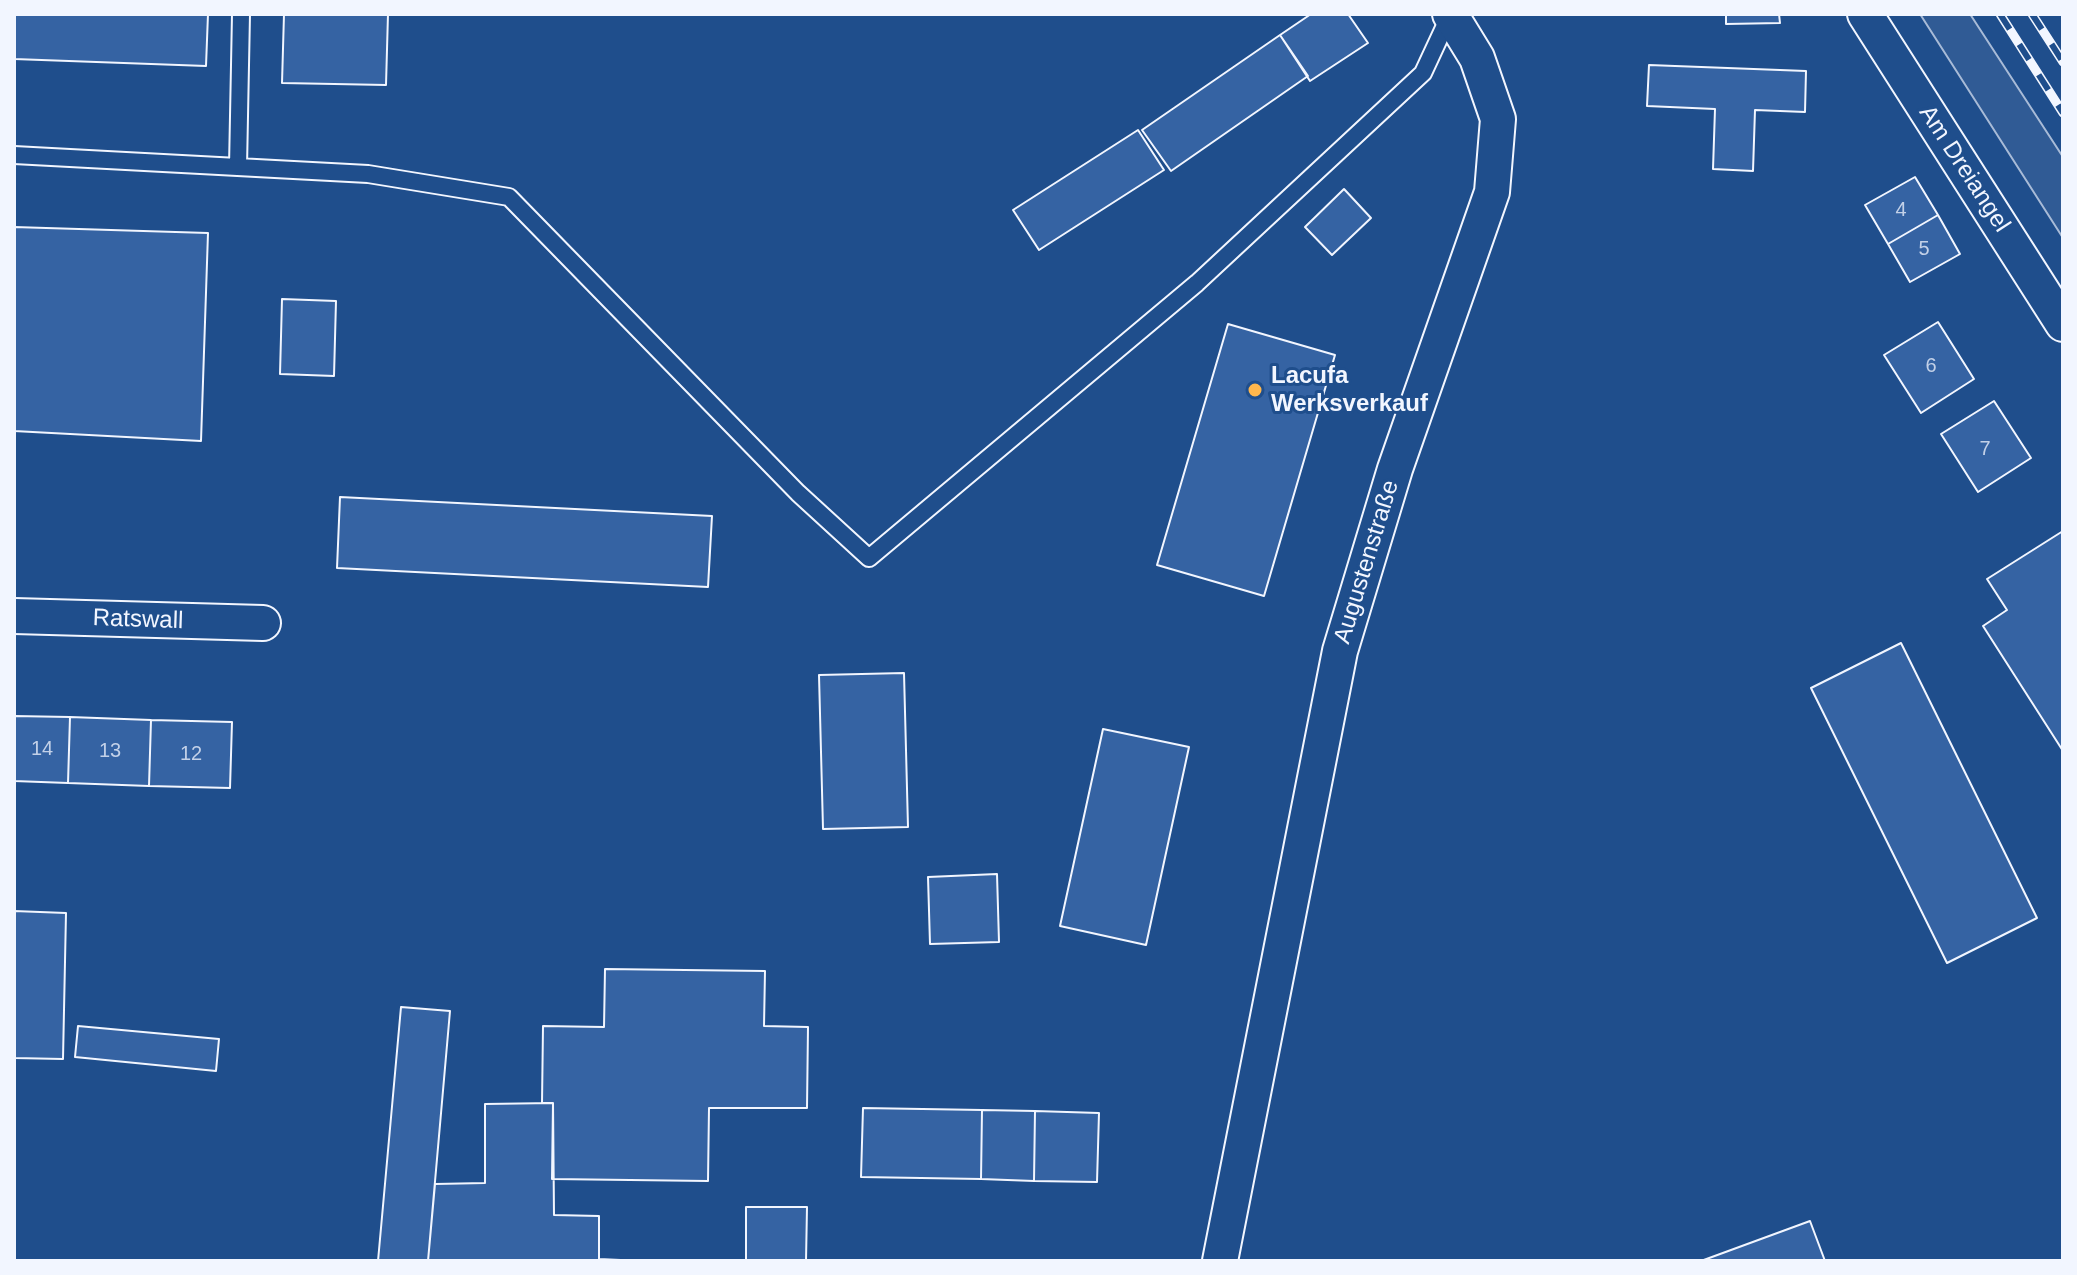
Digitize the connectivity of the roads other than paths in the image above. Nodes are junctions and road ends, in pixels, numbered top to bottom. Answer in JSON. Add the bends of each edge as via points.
{"nodes":[{"id":1,"x":241,"y":14,"type":"edge"},
{"id":2,"x":1451,"y":14,"type":"edge"},
{"id":3,"x":1865,"y":14,"type":"edge"},
{"id":4,"x":14,"y":155,"type":"edge"},
{"id":5,"x":238,"y":167,"type":"junction"},
{"id":6,"x":2063,"y":324,"type":"edge"},
{"id":7,"x":14,"y":616,"type":"edge"},
{"id":8,"x":263,"y":623,"type":"dead end"},
{"id":9,"x":1220,"y":1261,"type":"edge"}],
"edges":[{"from":1,"to":5,"type":"lane"},
{"from":2,"to":5,"type":"lane","name":"Augustenstraße","via":[[1423,73],[1197,283],[869,558],[798,493],[509,197],[368,174]]},
{"from":2,"to":9,"type":"street","name":"Augustenstraße","via":[[1477,58],[1498,119],[1492,192],[1395,469],[1340,651]]},
{"from":3,"to":6,"type":"street","name":"Am Dreiangel"},
{"from":4,"to":5,"type":"lane"},
{"from":7,"to":8,"type":"street","name":"Ratswall"}]}
